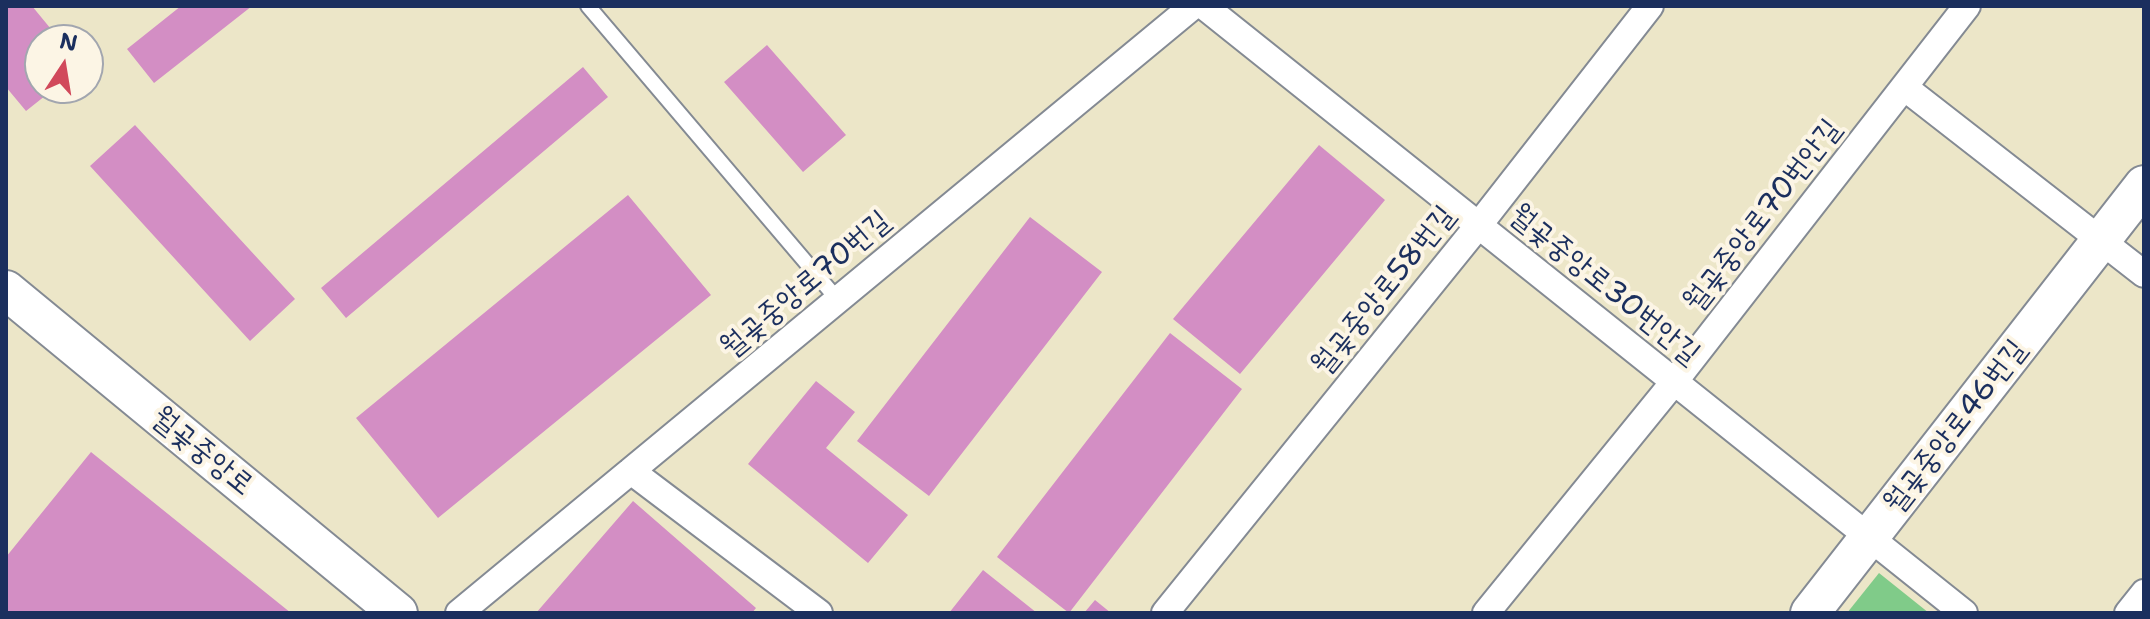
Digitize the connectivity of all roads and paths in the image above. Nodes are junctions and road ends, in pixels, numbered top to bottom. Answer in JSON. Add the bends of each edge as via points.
{"nodes":[{"id":1,"x":588,"y":6,"type":"edge"},
{"id":2,"x":1193,"y":6,"type":"edge"},
{"id":3,"x":1204,"y":6,"type":"edge"},
{"id":4,"x":1650,"y":6,"type":"edge"},
{"id":5,"x":1967,"y":6,"type":"edge"},
{"id":6,"x":1904,"y":87,"type":"junction"},
{"id":7,"x":2144,"y":185,"type":"edge"},
{"id":8,"x":1478,"y":226,"type":"junction"},
{"id":9,"x":2101,"y":241,"type":"junction"},
{"id":10,"x":2144,"y":274,"type":"edge"},
{"id":11,"x":6,"y":290,"type":"edge"},
{"id":12,"x":838,"y":300,"type":"junction"},
{"id":13,"x":1674,"y":382,"type":"junction"},
{"id":14,"x":631,"y":471,"type":"junction"},
{"id":15,"x":1869,"y":539,"type":"junction"},
{"id":16,"x":2144,"y":593,"type":"edge"},
{"id":17,"x":398,"y":613,"type":"edge"},
{"id":18,"x":459,"y":613,"type":"edge"},
{"id":19,"x":819,"y":613,"type":"edge"},
{"id":20,"x":1165,"y":613,"type":"edge"},
{"id":21,"x":1486,"y":613,"type":"edge"},
{"id":22,"x":1810,"y":613,"type":"edge"},
{"id":23,"x":1964,"y":613,"type":"edge"},
{"id":24,"x":2128,"y":613,"type":"edge"}],
"edges":[{"from":1,"to":12,"type":"lane"},
{"from":2,"to":12,"type":"street","name":"월곶중앙로70번길"},
{"from":3,"to":8,"type":"street","name":"월곶중앙로30번안길"},
{"from":4,"to":8,"type":"street","name":"월곶중앙로58번길"},
{"from":5,"to":6,"type":"street","name":"월곶중앙로70번안길"},
{"from":6,"to":9,"type":"street"},
{"from":6,"to":13,"type":"street","name":"월곶중앙로70번안길"},
{"from":7,"to":9,"type":"street","name":"월곶중앙로46번길"},
{"from":8,"to":13,"type":"street","name":"월곶중앙로30번안길"},
{"from":8,"to":20,"type":"street","name":"월곶중앙로58번길"},
{"from":9,"to":10,"type":"street"},
{"from":9,"to":15,"type":"street","name":"월곶중앙로46번길"},
{"from":11,"to":17,"type":"street","name":"월곶중앙로"},
{"from":12,"to":14,"type":"street","name":"월곶중앙로70번길"},
{"from":13,"to":15,"type":"street","name":"월곶중앙로30번안길"},
{"from":13,"to":21,"type":"street","name":"월곶중앙로70번안길"},
{"from":14,"to":18,"type":"street","name":"월곶중앙로70번길"},
{"from":14,"to":19,"type":"street"},
{"from":15,"to":22,"type":"street","name":"월곶중앙로46번길"},
{"from":15,"to":23,"type":"street","name":"월곶중앙로30번안길"},
{"from":16,"to":24,"type":"street"}]}
